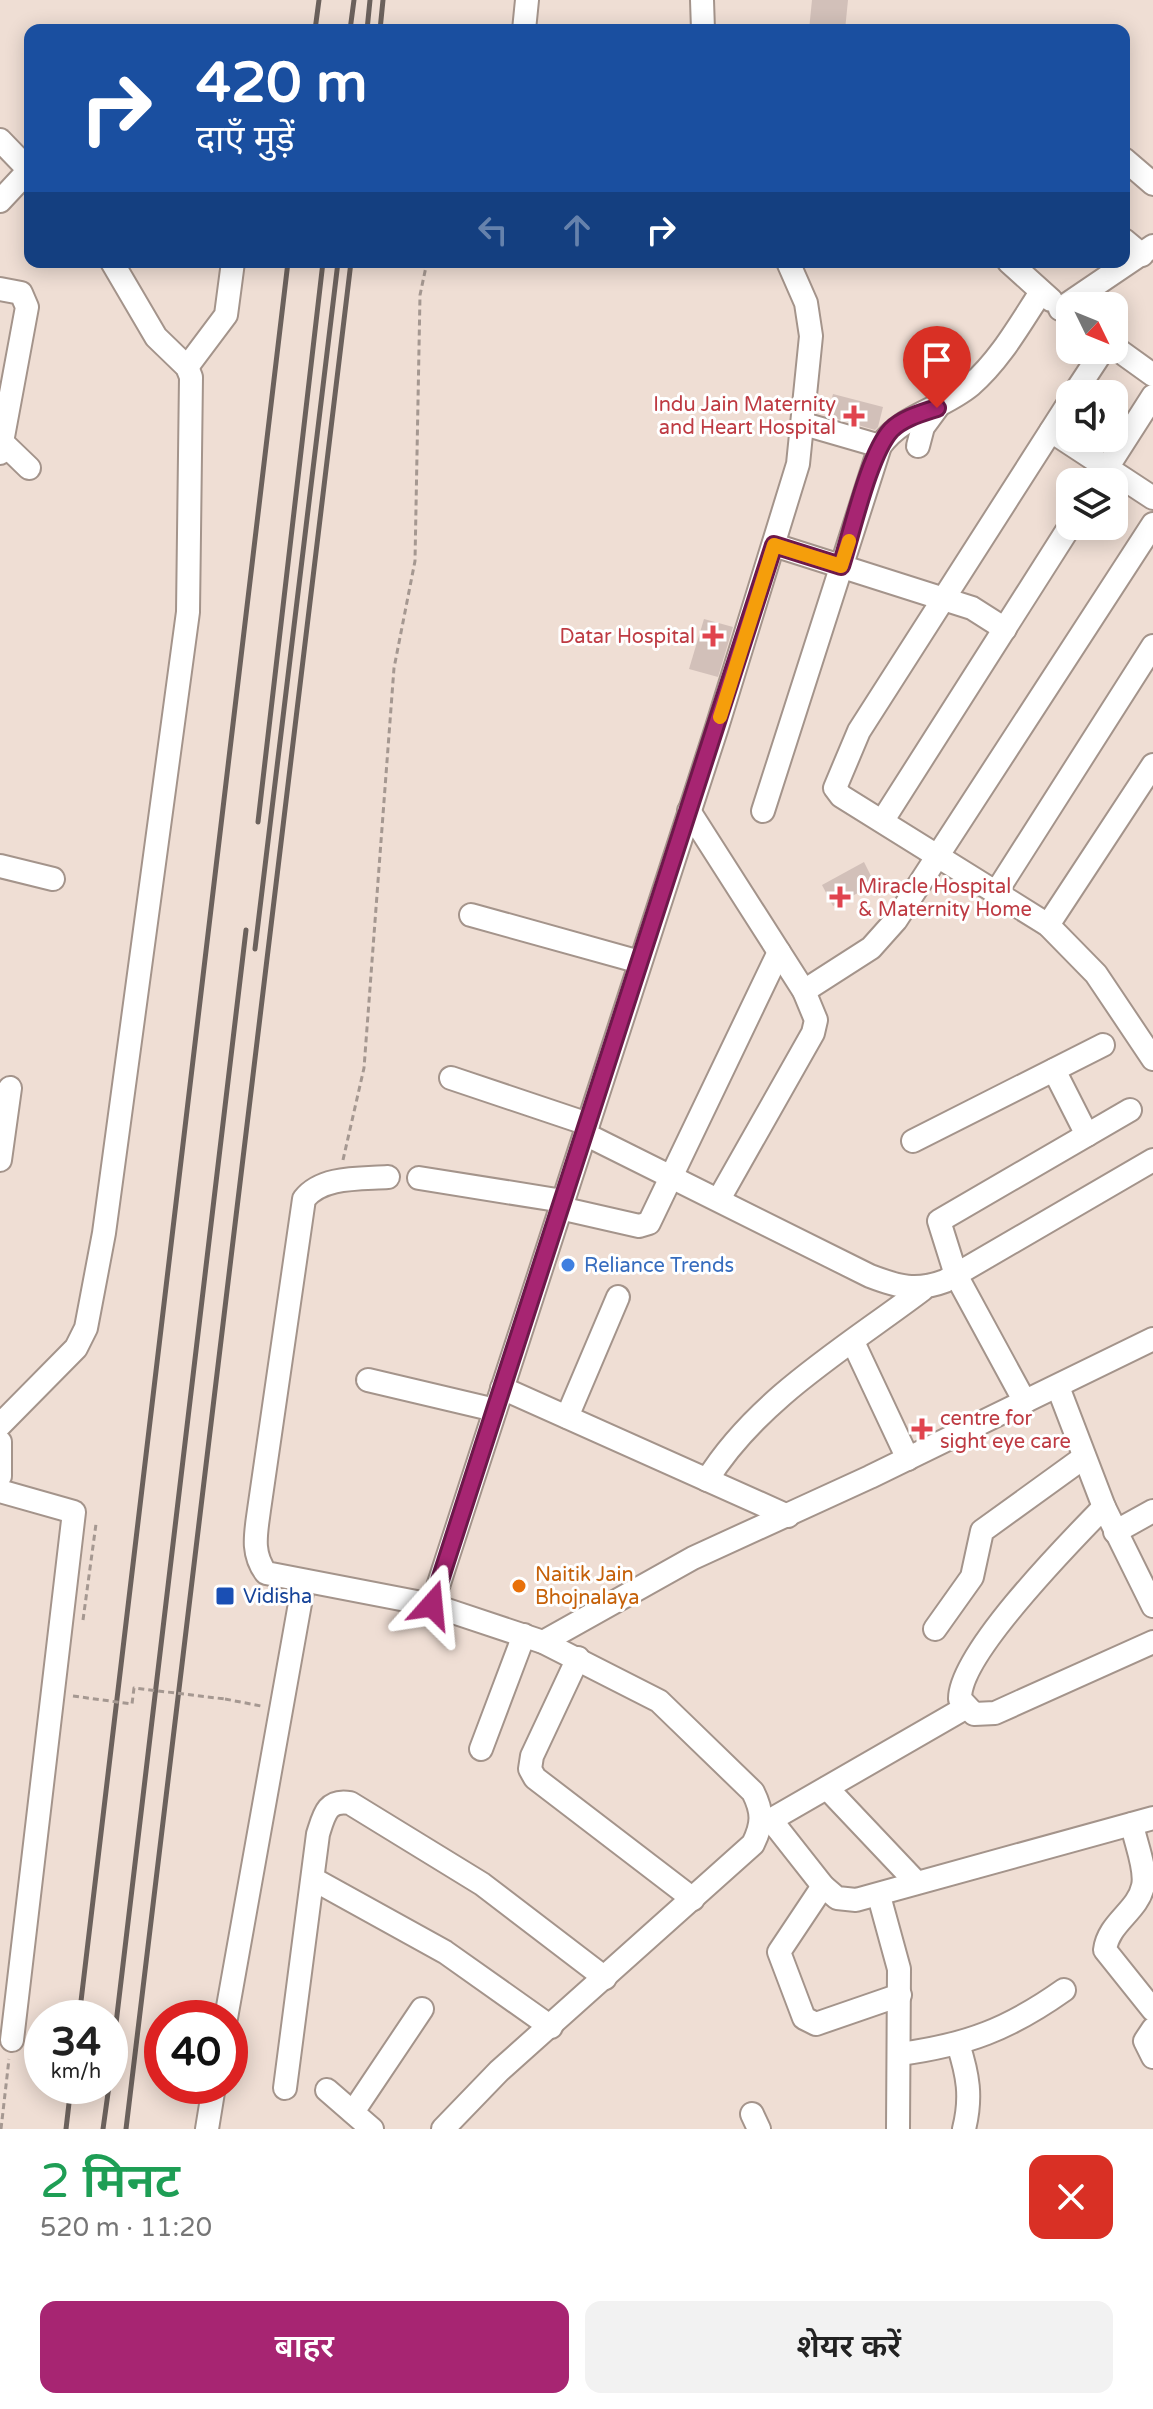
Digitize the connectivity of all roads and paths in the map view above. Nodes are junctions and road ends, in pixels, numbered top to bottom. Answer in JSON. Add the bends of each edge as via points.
{"nodes":[{"id":1,"x":527,"y":0,"type":"edge"},
{"id":2,"x":702,"y":0,"type":"edge"},
{"id":3,"x":525,"y":24,"type":"edge"},
{"id":4,"x":703,"y":24,"type":"edge"},
{"id":5,"x":0,"y":140,"type":"edge"},
{"id":6,"x":24,"y":164,"type":"edge"},
{"id":7,"x":1130,"y":164,"type":"edge"},
{"id":8,"x":24,"y":176,"type":"edge"},
{"id":9,"x":1153,"y":184,"type":"edge"},
{"id":10,"x":0,"y":201,"type":"edge"},
{"id":11,"x":1147,"y":250,"type":"edge"},
{"id":12,"x":1130,"y":263,"type":"edge"},
{"id":13,"x":116,"y":268,"type":"edge"},
{"id":14,"x":232,"y":268,"type":"edge"},
{"id":15,"x":426,"y":268,"type":"edge"},
{"id":16,"x":791,"y":268,"type":"edge"},
{"id":17,"x":1015,"y":268,"type":"edge"},
{"id":18,"x":1123,"y":268,"type":"edge"},
{"id":19,"x":0,"y":289,"type":"edge"},
{"id":20,"x":1041,"y":292,"type":"junction"},
{"id":21,"x":1091,"y":292,"type":"edge"},
{"id":22,"x":1056,"y":304,"type":"edge"},
{"id":23,"x":1128,"y":357,"type":"edge"},
{"id":24,"x":187,"y":367,"type":"junction"},
{"id":25,"x":1153,"y":375,"type":"edge"},
{"id":26,"x":1153,"y":396,"type":"edge"},
{"id":27,"x":937,"y":408,"type":"junction"},
{"id":28,"x":1056,"y":423,"type":"edge"},
{"id":29,"x":804,"y":424,"type":"junction"},
{"id":30,"x":1051,"y":431,"type":"junction"},
{"id":31,"x":880,"y":446,"type":"junction"},
{"id":32,"x":918,"y":446,"type":"dead end"},
{"id":33,"x":1,"y":448,"type":"edge"},
{"id":34,"x":29,"y":468,"type":"dead end"},
{"id":35,"x":1095,"y":468,"type":"edge"},
{"id":36,"x":1107,"y":468,"type":"edge"},
{"id":37,"x":1128,"y":486,"type":"edge"},
{"id":38,"x":1153,"y":498,"type":"edge"},
{"id":39,"x":1153,"y":524,"type":"edge"},
{"id":40,"x":1061,"y":540,"type":"edge"},
{"id":41,"x":774,"y":545,"type":"junction"},
{"id":42,"x":841,"y":566,"type":"junction"},
{"id":43,"x":943,"y":598,"type":"junction"},
{"id":44,"x":1005,"y":629,"type":"junction"},
{"id":45,"x":1153,"y":646,"type":"edge"},
{"id":46,"x":1153,"y":765,"type":"edge"},
{"id":47,"x":689,"y":811,"type":"junction"},
{"id":48,"x":763,"y":811,"type":"dead end"},
{"id":49,"x":883,"y":820,"type":"junction"},
{"id":50,"x":938,"y":856,"type":"junction"},
{"id":51,"x":0,"y":866,"type":"edge"},
{"id":52,"x":53,"y":879,"type":"dead end"},
{"id":53,"x":997,"y":891,"type":"junction"},
{"id":54,"x":471,"y":915,"type":"dead end"},
{"id":55,"x":1048,"y":925,"type":"junction"},
{"id":56,"x":779,"y":952,"type":"junction"},
{"id":57,"x":640,"y":962,"type":"junction"},
{"id":58,"x":804,"y":991,"type":"junction"},
{"id":59,"x":1103,"y":1045,"type":"dead end"},
{"id":60,"x":1153,"y":1059,"type":"edge"},
{"id":61,"x":1054,"y":1070,"type":"junction"},
{"id":62,"x":451,"y":1078,"type":"dead end"},
{"id":63,"x":10,"y":1088,"type":"dead end"},
{"id":64,"x":1130,"y":1110,"type":"dead end"},
{"id":65,"x":586,"y":1129,"type":"junction"},
{"id":66,"x":1087,"y":1135,"type":"junction"},
{"id":67,"x":913,"y":1141,"type":"dead end"},
{"id":68,"x":0,"y":1160,"type":"edge"},
{"id":69,"x":1153,"y":1160,"type":"edge"},
{"id":70,"x":670,"y":1175,"type":"junction"},
{"id":71,"x":388,"y":1177,"type":"dead end"},
{"id":72,"x":419,"y":1178,"type":"dead end"},
{"id":73,"x":341,"y":1181,"type":"junction"},
{"id":74,"x":719,"y":1199,"type":"junction"},
{"id":75,"x":562,"y":1204,"type":"junction"},
{"id":76,"x":956,"y":1275,"type":"junction"},
{"id":77,"x":922,"y":1290,"type":"junction"},
{"id":78,"x":618,"y":1297,"type":"dead end"},
{"id":79,"x":1153,"y":1339,"type":"edge"},
{"id":80,"x":853,"y":1342,"type":"junction"},
{"id":81,"x":368,"y":1380,"type":"dead end"},
{"id":82,"x":1058,"y":1387,"type":"junction"},
{"id":83,"x":502,"y":1388,"type":"junction"},
{"id":84,"x":1025,"y":1402,"type":"junction"},
{"id":85,"x":495,"y":1410,"type":"junction"},
{"id":86,"x":567,"y":1417,"type":"junction"},
{"id":87,"x":0,"y":1425,"type":"edge"},
{"id":88,"x":0,"y":1442,"type":"edge"},
{"id":89,"x":1083,"y":1458,"type":"junction"},
{"id":90,"x":908,"y":1459,"type":"junction"},
{"id":91,"x":0,"y":1476,"type":"edge"},
{"id":92,"x":707,"y":1480,"type":"junction"},
{"id":93,"x":0,"y":1491,"type":"edge"},
{"id":94,"x":1104,"y":1507,"type":"junction"},
{"id":95,"x":1153,"y":1511,"type":"edge"},
{"id":96,"x":788,"y":1516,"type":"junction"},
{"id":97,"x":96,"y":1524,"type":"dead end"},
{"id":98,"x":1115,"y":1532,"type":"junction"},
{"id":99,"x":304,"y":1581,"type":"junction"},
{"id":100,"x":432,"y":1605,"type":"junction"},
{"id":101,"x":1153,"y":1606,"type":"edge"},
{"id":102,"x":935,"y":1629,"type":"dead end"},
{"id":103,"x":81,"y":1633,"type":"dead end"},
{"id":104,"x":534,"y":1638,"type":"junction"},
{"id":105,"x":1153,"y":1642,"type":"edge"},
{"id":106,"x":578,"y":1658,"type":"junction"},
{"id":107,"x":73,"y":1696,"type":"dead end"},
{"id":108,"x":965,"y":1708,"type":"junction"},
{"id":109,"x":280,"y":1710,"type":"junction"},
{"id":110,"x":481,"y":1749,"type":"dead end"},
{"id":111,"x":827,"y":1788,"type":"junction"},
{"id":112,"x":1142,"y":1821,"type":"edge"},
{"id":113,"x":766,"y":1823,"type":"junction"},
{"id":114,"x":313,"y":1879,"type":"junction"},
{"id":115,"x":916,"y":1882,"type":"junction"},
{"id":116,"x":823,"y":1886,"type":"junction"},
{"id":117,"x":879,"y":1896,"type":"junction"},
{"id":118,"x":693,"y":1899,"type":"junction"},
{"id":119,"x":605,"y":1978,"type":"junction"},
{"id":120,"x":1064,"y":1990,"type":"dead end"},
{"id":121,"x":900,"y":1995,"type":"junction"},
{"id":122,"x":229,"y":2000,"type":"edge"},
{"id":123,"x":422,"y":2009,"type":"dead end"},
{"id":124,"x":1153,"y":2010,"type":"edge"},
{"id":125,"x":551,"y":2027,"type":"junction"},
{"id":126,"x":1153,"y":2029,"type":"edge"},
{"id":127,"x":12,"y":2040,"type":"joint"},
{"id":128,"x":958,"y":2044,"type":"junction"},
{"id":129,"x":900,"y":2054,"type":"junction"},
{"id":130,"x":1153,"y":2057,"type":"edge"},
{"id":131,"x":285,"y":2088,"type":"dead end"},
{"id":132,"x":327,"y":2090,"type":"dead end"},
{"id":133,"x":211,"y":2104,"type":"edge"},
{"id":134,"x":353,"y":2112,"type":"junction"},
{"id":135,"x":1,"y":2129,"type":"edge"},
{"id":136,"x":207,"y":2129,"type":"edge"},
{"id":137,"x":372,"y":2129,"type":"edge"},
{"id":138,"x":443,"y":2129,"type":"edge"},
{"id":139,"x":898,"y":2129,"type":"edge"},
{"id":140,"x":964,"y":2129,"type":"edge"}],
"edges":[{"from":1,"to":3,"type":"street"},
{"from":2,"to":4,"type":"street"},
{"from":5,"to":6,"type":"street"},
{"from":7,"to":9,"type":"street"},
{"from":8,"to":10,"type":"street"},
{"from":11,"to":12,"type":"street"},
{"from":13,"to":24,"type":"street","via":[[156,337]]},
{"from":14,"to":24,"type":"street","via":[[226,315]]},
{"from":15,"to":73,"type":"path","via":[[420,295],[415,561],[394,668],[364,1068]]},
{"from":16,"to":29,"type":"street","via":[[806,303],[811,336]]},
{"from":17,"to":20,"type":"street"},
{"from":18,"to":21,"type":"street"},
{"from":19,"to":33,"type":"street","via":[[21,293],[27,307]]},
{"from":20,"to":22,"type":"street"},
{"from":20,"to":27,"type":"street","via":[[991,365]]},
{"from":23,"to":25,"type":"street"},
{"from":24,"to":87,"type":"street","via":[[188,612],[104,1233],[86,1328],[76,1348]]},
{"from":26,"to":36,"type":"street"},
{"from":27,"to":31,"type":"street","via":[[906,419]]},
{"from":27,"to":32,"type":"street","via":[[923,427]]},
{"from":28,"to":30,"type":"street"},
{"from":29,"to":31,"type":"street"},
{"from":29,"to":41,"type":"street"},
{"from":30,"to":35,"type":"street"},
{"from":30,"to":43,"type":"street"},
{"from":31,"to":42,"type":"street"},
{"from":33,"to":34,"type":"street"},
{"from":37,"to":38,"type":"street"},
{"from":39,"to":50,"type":"street"},
{"from":40,"to":44,"type":"street"},
{"from":41,"to":42,"type":"street"},
{"from":41,"to":47,"type":"street"},
{"from":42,"to":43,"type":"street"},
{"from":42,"to":48,"type":"street"},
{"from":43,"to":44,"type":"street","via":[[972,608]]},
{"from":43,"to":49,"type":"street","via":[[859,731],[838,776],[835,788],[841,796]]},
{"from":44,"to":49,"type":"street"},
{"from":45,"to":53,"type":"street"},
{"from":46,"to":55,"type":"street"},
{"from":47,"to":56,"type":"street"},
{"from":47,"to":57,"type":"street"},
{"from":49,"to":50,"type":"street"},
{"from":50,"to":53,"type":"street"},
{"from":50,"to":58,"type":"street","via":[[871,948]]},
{"from":51,"to":52,"type":"street"},
{"from":53,"to":55,"type":"street"},
{"from":54,"to":57,"type":"street"},
{"from":55,"to":60,"type":"street","via":[[1096,974]]},
{"from":56,"to":58,"type":"street"},
{"from":56,"to":70,"type":"street"},
{"from":57,"to":65,"type":"street"},
{"from":58,"to":74,"type":"street","via":[[816,1020],[813,1033]]},
{"from":59,"to":61,"type":"street"},
{"from":61,"to":66,"type":"street"},
{"from":61,"to":67,"type":"street"},
{"from":62,"to":65,"type":"street"},
{"from":63,"to":68,"type":"street"},
{"from":64,"to":66,"type":"street"},
{"from":65,"to":70,"type":"street"},
{"from":65,"to":75,"type":"street"},
{"from":66,"to":76,"type":"street","via":[[943,1215],[940,1229]]},
{"from":69,"to":76,"type":"street"},
{"from":70,"to":74,"type":"street"},
{"from":70,"to":75,"type":"street","via":[[654,1216],[639,1226]]},
{"from":71,"to":73,"type":"street"},
{"from":72,"to":75,"type":"street"},
{"from":73,"to":99,"type":"street","via":[[312,1188],[304,1199],[255,1549],[266,1573]]},
{"from":74,"to":77,"type":"street","via":[[870,1276]]},
{"from":75,"to":83,"type":"street"},
{"from":76,"to":77,"type":"street"},
{"from":76,"to":84,"type":"street"},
{"from":77,"to":80,"type":"street"},
{"from":78,"to":86,"type":"street"},
{"from":79,"to":82,"type":"street"},
{"from":80,"to":90,"type":"street"},
{"from":80,"to":92,"type":"street","via":[[733,1442]]},
{"from":81,"to":85,"type":"street"},
{"from":82,"to":84,"type":"street"},
{"from":82,"to":89,"type":"street"},
{"from":83,"to":85,"type":"street"},
{"from":83,"to":86,"type":"street"},
{"from":84,"to":90,"type":"street"},
{"from":85,"to":100,"type":"street"},
{"from":86,"to":92,"type":"street"},
{"from":88,"to":91,"type":"street"},
{"from":89,"to":94,"type":"street"},
{"from":89,"to":102,"type":"street","via":[[982,1531],[972,1577]]},
{"from":90,"to":96,"type":"street"},
{"from":92,"to":96,"type":"street"},
{"from":93,"to":127,"type":"street","via":[[74,1512]]},
{"from":94,"to":98,"type":"street"},
{"from":94,"to":108,"type":"street","via":[[995,1631],[960,1688]]},
{"from":95,"to":98,"type":"street"},
{"from":96,"to":104,"type":"street"},
{"from":97,"to":103,"type":"path"},
{"from":98,"to":101,"type":"street"},
{"from":99,"to":100,"type":"street"},
{"from":99,"to":109,"type":"street"},
{"from":100,"to":104,"type":"street"},
{"from":104,"to":106,"type":"street"},
{"from":104,"to":110,"type":"street"},
{"from":105,"to":108,"type":"street","via":[[995,1713],[983,1716]]},
{"from":106,"to":113,"type":"street","via":[[659,1701],[753,1792]]},
{"from":106,"to":118,"type":"street","via":[[530,1769],[550,1792]]},
{"from":107,"to":109,"type":"path","bridge":true,"via":[[132,1704],[134,1688]]},
{"from":108,"to":111,"type":"street"},
{"from":109,"to":122,"type":"street"},
{"from":111,"to":113,"type":"street"},
{"from":111,"to":115,"type":"street"},
{"from":112,"to":115,"type":"street"},
{"from":112,"to":124,"type":"street","via":[[1144,1883],[1106,1940],[1105,1950]]},
{"from":113,"to":116,"type":"street"},
{"from":113,"to":118,"type":"street","via":[[753,1844]]},
{"from":114,"to":119,"type":"street","via":[[324,1814],[339,1801],[350,1803],[482,1884]]},
{"from":114,"to":125,"type":"street","via":[[445,1952]]},
{"from":114,"to":131,"type":"street"},
{"from":115,"to":117,"type":"street"},
{"from":116,"to":117,"type":"street","via":[[837,1898]]},
{"from":116,"to":121,"type":"street","via":[[779,1952],[804,2018],[816,2024]]},
{"from":117,"to":121,"type":"street","via":[[899,1969]]},
{"from":118,"to":119,"type":"street"},
{"from":119,"to":125,"type":"street"},
{"from":120,"to":128,"type":"street","via":[[1028,2016]]},
{"from":121,"to":129,"type":"street"},
{"from":123,"to":134,"type":"street"},
{"from":125,"to":138,"type":"street"},
{"from":126,"to":130,"type":"street","via":[[1145,2041]]},
{"from":127,"to":135,"type":"path"},
{"from":128,"to":129,"type":"street"},
{"from":128,"to":140,"type":"street","via":[[969,2080]]},
{"from":129,"to":139,"type":"street"},
{"from":132,"to":134,"type":"street"},
{"from":133,"to":136,"type":"street"},
{"from":134,"to":137,"type":"street"}]}
